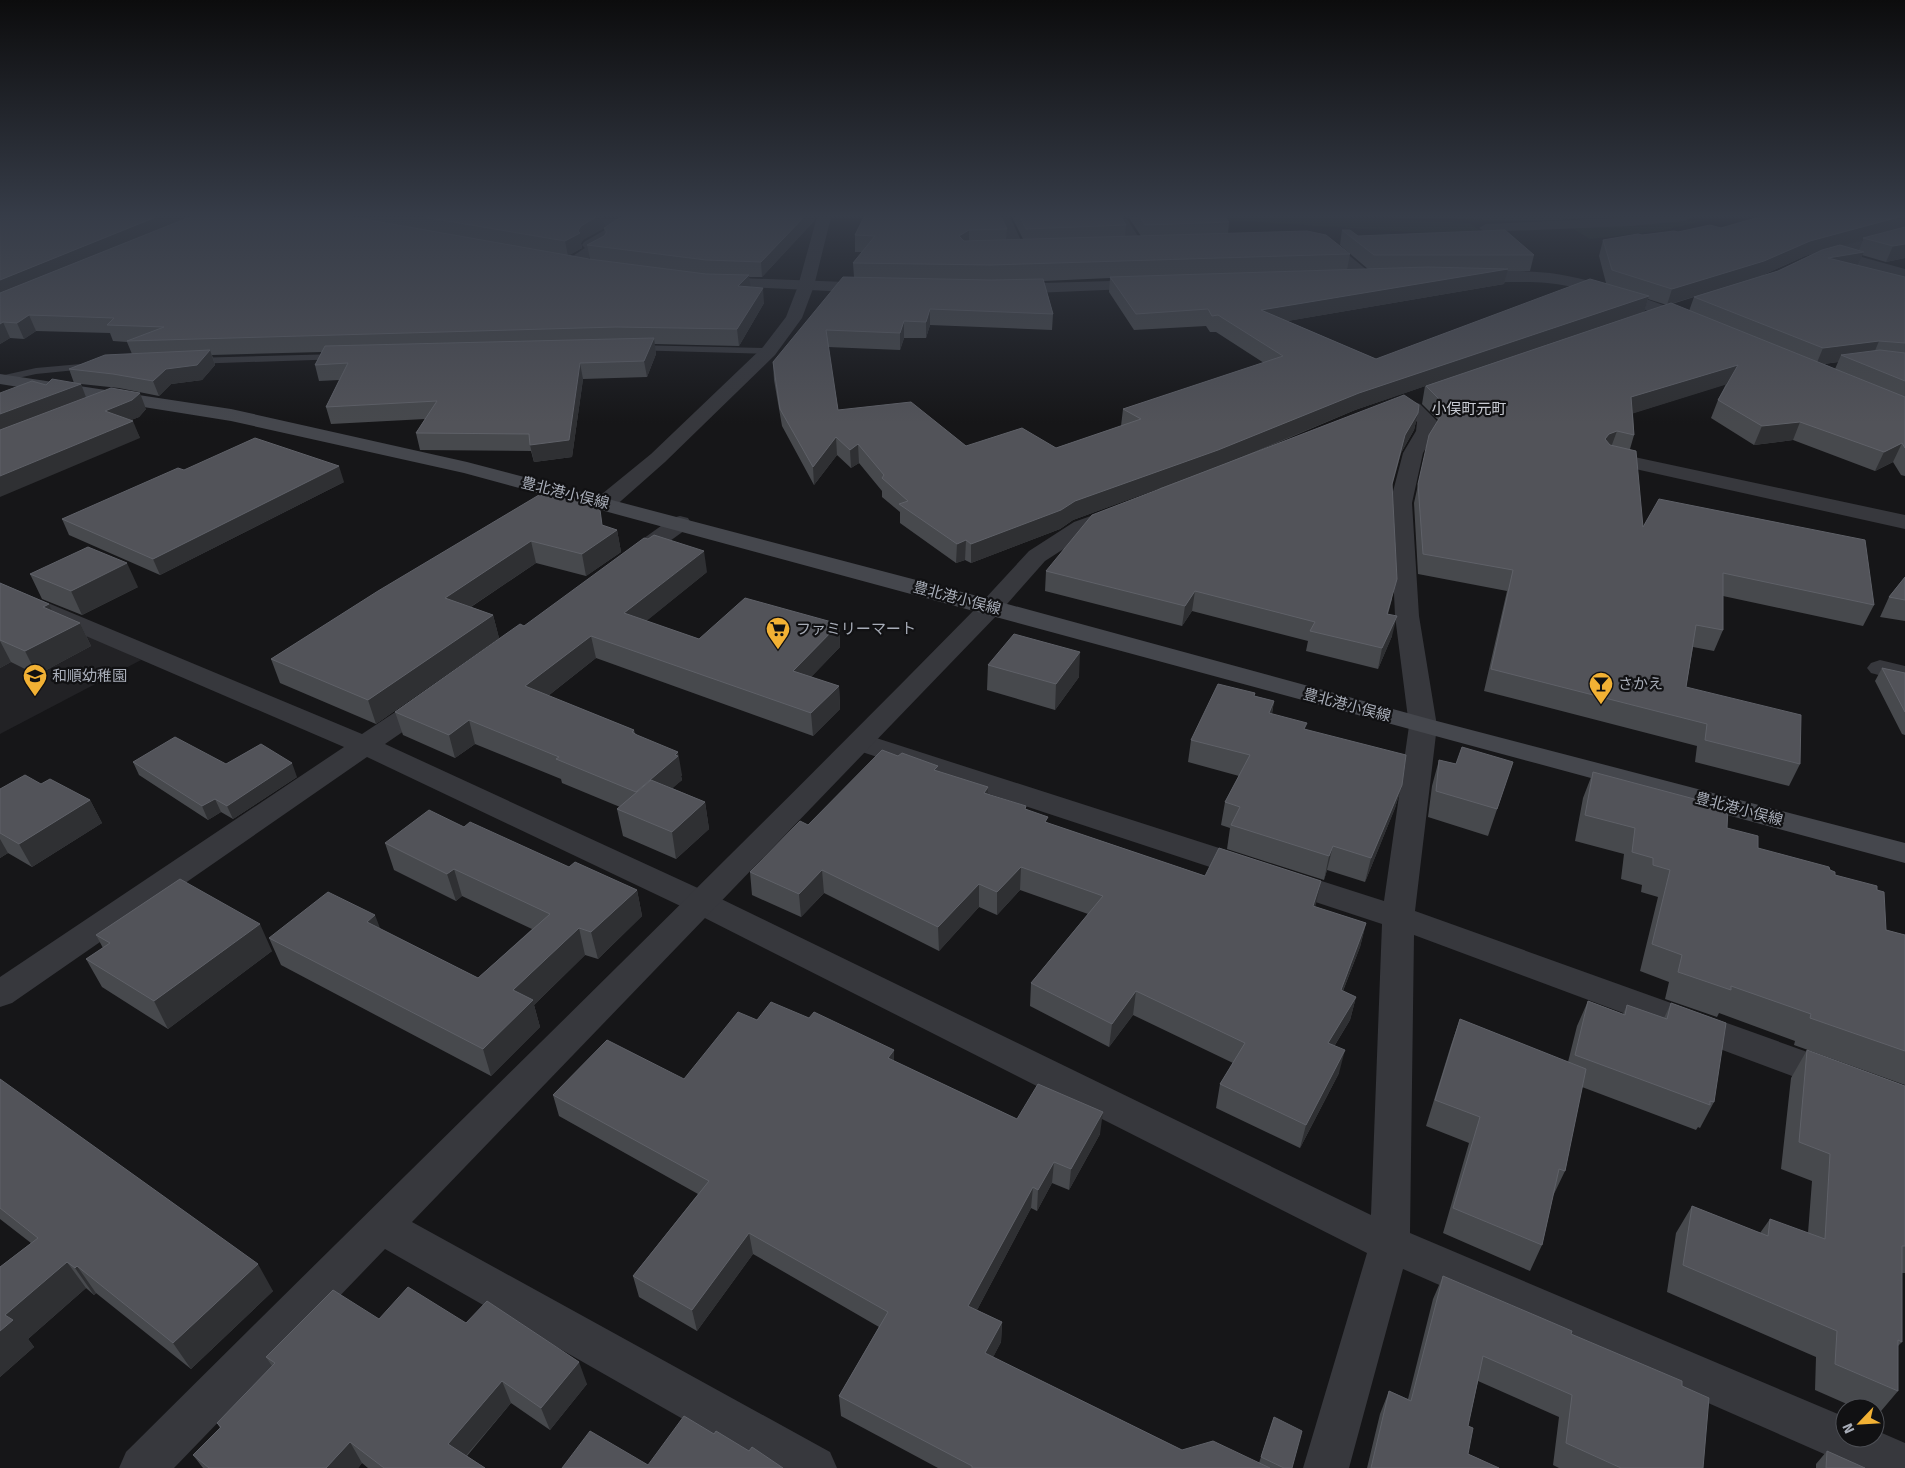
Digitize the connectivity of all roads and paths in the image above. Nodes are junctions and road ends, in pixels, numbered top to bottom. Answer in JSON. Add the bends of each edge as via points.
{"nodes":[{"id":1,"x":795,"y":286,"type":"edge"},
{"id":2,"x":806,"y":286,"type":"junction"},
{"id":3,"x":1139,"y":286,"type":"edge"},
{"id":4,"x":1579,"y":286,"type":"edge"},
{"id":5,"x":891,"y":288,"type":"edge"},
{"id":6,"x":991,"y":289,"type":"edge"},
{"id":7,"x":1694,"y":304,"type":"edge"},
{"id":8,"x":1667,"y":312,"type":"junction"},
{"id":9,"x":1640,"y":322,"type":"edge"},
{"id":10,"x":1709,"y":330,"type":"edge"},
{"id":11,"x":619,"y":348,"type":"edge"},
{"id":12,"x":769,"y":351,"type":"junction"},
{"id":13,"x":347,"y":357,"type":"edge"},
{"id":14,"x":180,"y":361,"type":"edge"},
{"id":15,"x":102,"y":365,"type":"edge"},
{"id":16,"x":0,"y":379,"type":"edge"},
{"id":17,"x":118,"y":396,"type":"junction"},
{"id":18,"x":1404,"y":403,"type":"edge"},
{"id":19,"x":82,"y":411,"type":"edge"},
{"id":20,"x":1611,"y":458,"type":"edge"},
{"id":21,"x":605,"y":503,"type":"junction"},
{"id":22,"x":1136,"y":506,"type":"edge"},
{"id":23,"x":1905,"y":522,"type":"edge"},
{"id":24,"x":680,"y":523,"type":"junction"},
{"id":25,"x":607,"y":575,"type":"edge"},
{"id":26,"x":0,"y":590,"type":"edge"},
{"id":27,"x":991,"y":607,"type":"junction"},
{"id":28,"x":1880,"y":668,"type":"edge"},
{"id":29,"x":1905,"y":674,"type":"edge"},
{"id":30,"x":455,"y":683,"type":"edge"},
{"id":31,"x":1423,"y":726,"type":"junction"},
{"id":32,"x":860,"y":742,"type":"junction"},
{"id":33,"x":366,"y":746,"type":"junction"},
{"id":34,"x":1905,"y":853,"type":"edge"},
{"id":35,"x":702,"y":903,"type":"junction"},
{"id":36,"x":1398,"y":917,"type":"junction"},
{"id":37,"x":0,"y":994,"type":"edge"},
{"id":38,"x":1905,"y":1103,"type":"edge"},
{"id":39,"x":380,"y":1225,"type":"junction"},
{"id":40,"x":1390,"y":1244,"type":"junction"},
{"id":41,"x":1905,"y":1466,"type":"edge"},
{"id":42,"x":142,"y":1468,"type":"edge"},
{"id":43,"x":814,"y":1468,"type":"edge"},
{"id":44,"x":1326,"y":1468,"type":"edge"}],
"edges":[{"from":1,"to":2,"type":"street"},
{"from":2,"to":5,"type":"street"},
{"from":2,"to":12,"type":"street","via":[[794,318]]},
{"from":3,"to":6,"type":"street"},
{"from":4,"to":8,"type":"street"},
{"from":7,"to":8,"type":"street"},
{"from":8,"to":9,"type":"street"},
{"from":8,"to":10,"type":"street"},
{"from":11,"to":12,"type":"lane"},
{"from":12,"to":21,"type":"street","via":[[658,458]]},
{"from":13,"to":14,"type":"lane"},
{"from":15,"to":16,"type":"lane","via":[[36,371]]},
{"from":16,"to":17,"type":"main road","name":"豊北港小俣線"},
{"from":17,"to":19,"type":"street"},
{"from":17,"to":21,"type":"main road","name":"豊北港小俣線","via":[[231,415]]},
{"from":18,"to":31,"type":"street","via":[[1427,421],[1426,431],[1413,453],[1401,502],[1407,616]]},
{"from":20,"to":23,"type":"street"},
{"from":21,"to":24,"type":"main road","name":"豊北港小俣線"},
{"from":22,"to":27,"type":"street","via":[[1061,539],[1037,556]]},
{"from":24,"to":25,"type":"street"},
{"from":24,"to":27,"type":"main road","name":"豊北港小俣線"},
{"from":26,"to":33,"type":"street"},
{"from":27,"to":31,"type":"main road","name":"豊北港小俣線"},
{"from":27,"to":32,"type":"street"},
{"from":28,"to":29,"type":"street"},
{"from":30,"to":33,"type":"street"},
{"from":31,"to":34,"type":"main road","name":"豊北港小俣線"},
{"from":31,"to":36,"type":"street"},
{"from":32,"to":35,"type":"street"},
{"from":32,"to":36,"type":"street"},
{"from":33,"to":35,"type":"street"},
{"from":33,"to":37,"type":"street"},
{"from":35,"to":39,"type":"street"},
{"from":35,"to":40,"type":"street"},
{"from":36,"to":38,"type":"street"},
{"from":36,"to":40,"type":"street"},
{"from":39,"to":42,"type":"street"},
{"from":39,"to":43,"type":"street"},
{"from":40,"to":41,"type":"street"},
{"from":40,"to":44,"type":"street"}]}
